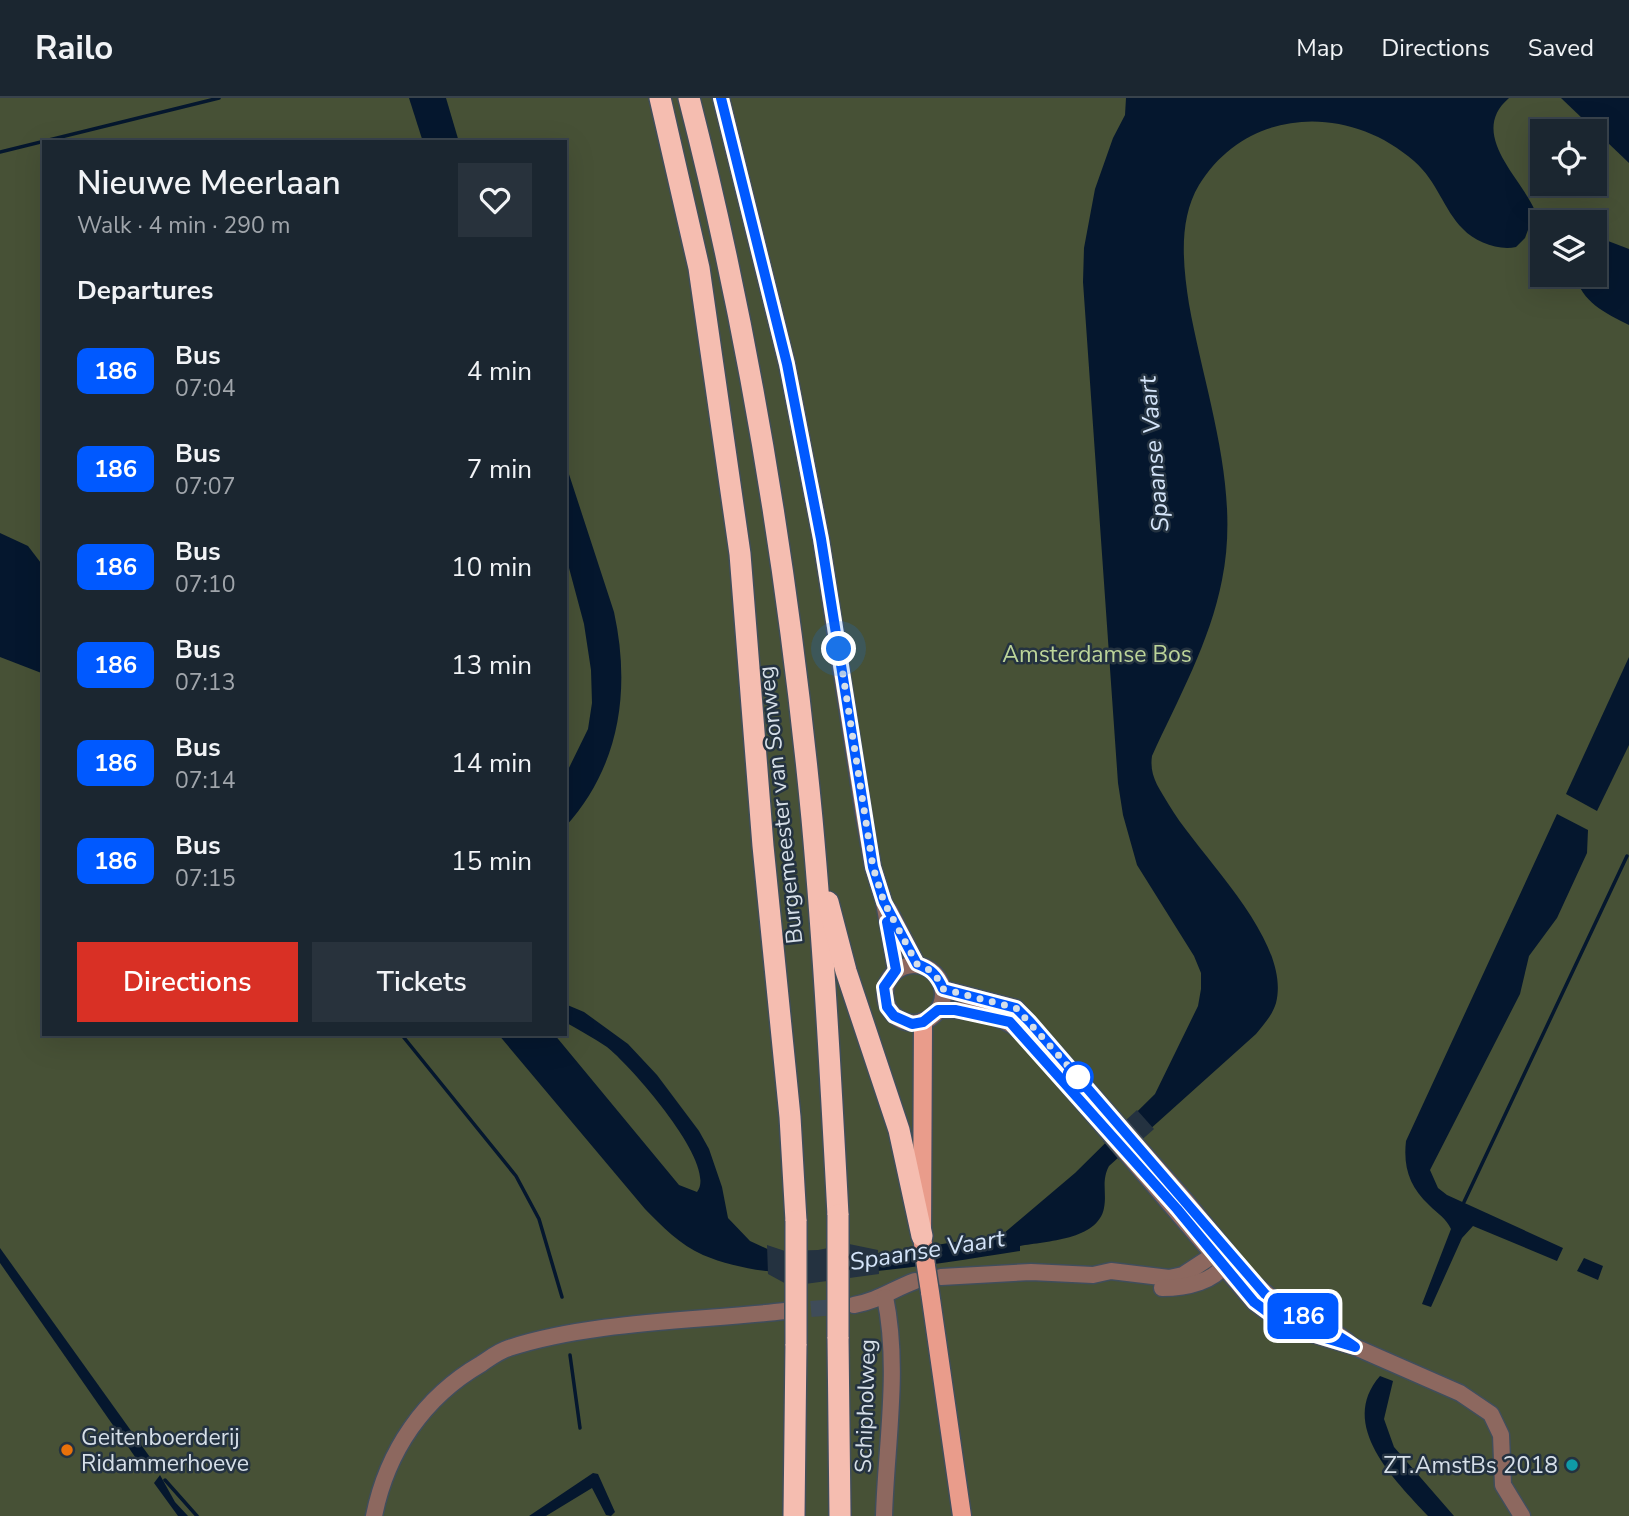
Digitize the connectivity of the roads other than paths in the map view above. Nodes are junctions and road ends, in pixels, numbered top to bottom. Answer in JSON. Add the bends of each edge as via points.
{"nodes":[{"id":1,"x":660,"y":98,"type":"edge"},
{"id":2,"x":689,"y":98,"type":"edge"},
{"id":3,"x":720,"y":98,"type":"edge"},
{"id":4,"x":811,"y":818,"type":"junction"},
{"id":5,"x":884,"y":902,"type":"junction"},
{"id":6,"x":917,"y":964,"type":"junction"},
{"id":7,"x":896,"y":970,"type":"junction"},
{"id":8,"x":943,"y":989,"type":"junction"},
{"id":9,"x":938,"y":1010,"type":"junction"},
{"id":10,"x":923,"y":1022,"type":"junction"},
{"id":11,"x":1106,"y":1120,"type":"junction"},
{"id":12,"x":922,"y":1236,"type":"junction"},
{"id":13,"x":1222,"y":1258,"type":"junction"},
{"id":14,"x":915,"y":1281,"type":"dead end"},
{"id":15,"x":936,"y":1285,"type":"junction"},
{"id":16,"x":885,"y":1297,"type":"junction"},
{"id":17,"x":854,"y":1305,"type":"tunnel mouth"},
{"id":18,"x":785,"y":1311,"type":"tunnel mouth"},
{"id":19,"x":374,"y":1516,"type":"edge"},
{"id":20,"x":794,"y":1516,"type":"edge"},
{"id":21,"x":840,"y":1516,"type":"edge"},
{"id":22,"x":884,"y":1516,"type":"edge"},
{"id":23,"x":962,"y":1516,"type":"edge"},
{"id":24,"x":1522,"y":1516,"type":"edge"}],
"edges":[{"from":1,"to":20,"type":"highway","name":"Burgemeester van Sonweg","bridge":true,"via":[[699,268],[751,657],[796,1221]]},
{"from":2,"to":4,"type":"highway","name":"Burgemeester van Sonweg","via":[[772,501]]},
{"from":3,"to":5,"type":"street","via":[[787,364],[821,539],[866,829]]},
{"from":4,"to":12,"type":"highway","via":[[846,971],[893,1109]]},
{"from":4,"to":21,"type":"highway","name":"Burgemeester van Sonweg","bridge":true,"via":[[838,1215]]},
{"from":5,"to":6,"type":"street"},
{"from":5,"to":7,"type":"street"},
{"from":6,"to":7,"type":"street"},
{"from":6,"to":8,"type":"street","via":[[929,968]]},
{"from":7,"to":10,"type":"street","via":[[884,987],[887,1007],[902,1021]]},
{"from":8,"to":9,"type":"street"},
{"from":8,"to":11,"type":"street","via":[[1016,1008]]},
{"from":9,"to":10,"type":"street"},
{"from":9,"to":11,"type":"street","via":[[1010,1022]]},
{"from":10,"to":12,"type":"main road"},
{"from":11,"to":13,"type":"street"},
{"from":12,"to":15,"type":"main road","bridge":true},
{"from":13,"to":15,"type":"street","via":[[1170,1278],[1111,1271],[1093,1275],[1031,1272]]},
{"from":13,"to":24,"type":"street","via":[[1254,1302],[1273,1316],[1479,1403],[1491,1414],[1501,1435],[1503,1485]]},
{"from":14,"to":16,"type":"street"},
{"from":15,"to":23,"type":"main road"},
{"from":16,"to":17,"type":"street"},
{"from":16,"to":22,"type":"street","name":"Schipholweg","via":[[890,1327],[890,1402]]},
{"from":18,"to":19,"type":"street","via":[[594,1331],[507,1349],[452,1381],[413,1421],[379,1494]]}]}
